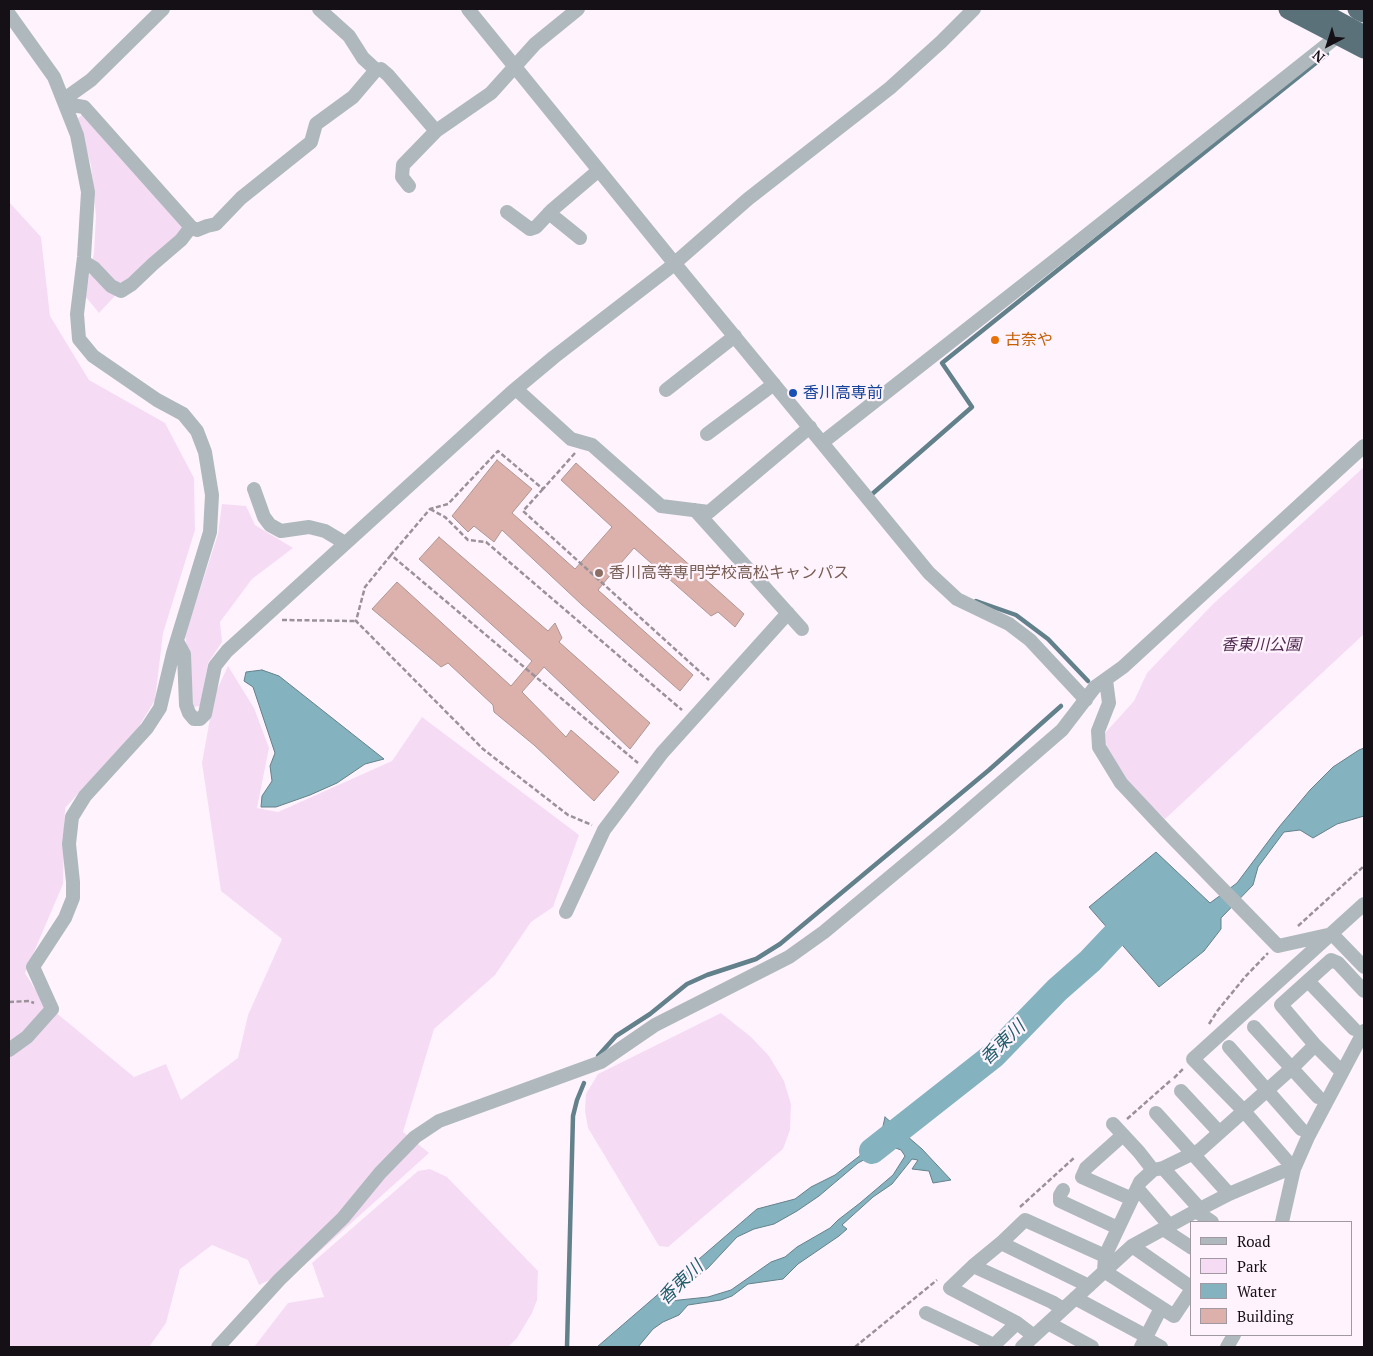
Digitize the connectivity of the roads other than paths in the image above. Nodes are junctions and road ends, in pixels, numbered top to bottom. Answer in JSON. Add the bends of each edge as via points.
{"nodes":[{"id":1,"x":162,"y":9,"type":"edge"},
{"id":2,"x":319,"y":9,"type":"edge"},
{"id":3,"x":468,"y":9,"type":"edge"},
{"id":4,"x":578,"y":9,"type":"edge"},
{"id":5,"x":1289,"y":9,"type":"edge"},
{"id":6,"x":1314,"y":9,"type":"edge"},
{"id":7,"x":1358,"y":9,"type":"edge"},
{"id":8,"x":966,"y":12,"type":"edge"},
{"id":9,"x":9,"y":14,"type":"edge"},
{"id":10,"x":1364,"y":14,"type":"edge"},
{"id":11,"x":1339,"y":35,"type":"junction"},
{"id":12,"x":1364,"y":36,"type":"edge"},
{"id":13,"x":1364,"y":48,"type":"edge"},
{"id":14,"x":515,"y":67,"type":"junction"},
{"id":15,"x":376,"y":70,"type":"junction"},
{"id":16,"x":64,"y":102,"type":"junction"},
{"id":17,"x":436,"y":131,"type":"junction"},
{"id":18,"x":599,"y":170,"type":"junction"},
{"id":19,"x":408,"y":186,"type":"dead end"},
{"id":20,"x":507,"y":212,"type":"dead end"},
{"id":21,"x":549,"y":214,"type":"junction"},
{"id":22,"x":191,"y":227,"type":"junction"},
{"id":23,"x":580,"y":238,"type":"dead end"},
{"id":24,"x":84,"y":262,"type":"junction"},
{"id":25,"x":675,"y":264,"type":"junction"},
{"id":26,"x":735,"y":336,"type":"junction"},
{"id":27,"x":774,"y":384,"type":"junction"},
{"id":28,"x":516,"y":389,"type":"junction"},
{"id":29,"x":666,"y":390,"type":"dead end"},
{"id":30,"x":810,"y":427,"type":"junction"},
{"id":31,"x":707,"y":434,"type":"dead end"},
{"id":32,"x":823,"y":442,"type":"junction"},
{"id":33,"x":1364,"y":446,"type":"edge"},
{"id":34,"x":254,"y":489,"type":"dead end"},
{"id":35,"x":695,"y":510,"type":"junction"},
{"id":36,"x":345,"y":543,"type":"junction"},
{"id":37,"x":788,"y":613,"type":"junction"},
{"id":38,"x":802,"y":629,"type":"dead end"},
{"id":39,"x":177,"y":641,"type":"junction"},
{"id":40,"x":1106,"y":680,"type":"junction"},
{"id":41,"x":1086,"y":700,"type":"junction"},
{"id":42,"x":1364,"y":904,"type":"edge"},
{"id":43,"x":566,"y":912,"type":"dead end"},
{"id":44,"x":1332,"y":934,"type":"junction"},
{"id":45,"x":1364,"y":966,"type":"edge"},
{"id":46,"x":1308,"y":981,"type":"junction"},
{"id":47,"x":1364,"y":991,"type":"edge"},
{"id":48,"x":1254,"y":1026,"type":"dead end"},
{"id":49,"x":1359,"y":1030,"type":"edge"},
{"id":50,"x":1316,"y":1044,"type":"junction"},
{"id":51,"x":1229,"y":1047,"type":"dead end"},
{"id":52,"x":9,"y":1050,"type":"edge"},
{"id":53,"x":1292,"y":1068,"type":"junction"},
{"id":54,"x":1342,"y":1072,"type":"junction"},
{"id":55,"x":1181,"y":1090,"type":"dead end"},
{"id":56,"x":1266,"y":1091,"type":"junction"},
{"id":57,"x":1318,"y":1097,"type":"dead end"},
{"id":58,"x":1243,"y":1110,"type":"junction"},
{"id":59,"x":1156,"y":1113,"type":"dead end"},
{"id":60,"x":1112,"y":1124,"type":"dead end"},
{"id":61,"x":1301,"y":1128,"type":"dead end"},
{"id":62,"x":1219,"y":1132,"type":"junction"},
{"id":63,"x":1123,"y":1135,"type":"junction"},
{"id":64,"x":1192,"y":1155,"type":"junction"},
{"id":65,"x":1158,"y":1169,"type":"junction"},
{"id":66,"x":1294,"y":1169,"type":"junction"},
{"id":67,"x":1063,"y":1190,"type":"dead end"},
{"id":68,"x":1135,"y":1194,"type":"junction"},
{"id":69,"x":1229,"y":1194,"type":"junction"},
{"id":70,"x":1198,"y":1210,"type":"junction"},
{"id":71,"x":1211,"y":1221,"type":"edge"},
{"id":72,"x":1282,"y":1221,"type":"edge"},
{"id":73,"x":1166,"y":1227,"type":"junction"},
{"id":74,"x":1118,"y":1228,"type":"junction"},
{"id":75,"x":1001,"y":1243,"type":"junction"},
{"id":76,"x":1132,"y":1246,"type":"junction"},
{"id":77,"x":1190,"y":1246,"type":"edge"},
{"id":78,"x":1105,"y":1256,"type":"junction"},
{"id":79,"x":973,"y":1266,"type":"junction"},
{"id":80,"x":1104,"y":1271,"type":"junction"},
{"id":81,"x":1089,"y":1286,"type":"junction"},
{"id":82,"x":1190,"y":1288,"type":"edge"},
{"id":83,"x":1190,"y":1292,"type":"edge"},
{"id":84,"x":1075,"y":1298,"type":"junction"},
{"id":85,"x":1161,"y":1308,"type":"junction"},
{"id":86,"x":1063,"y":1309,"type":"junction"},
{"id":87,"x":926,"y":1314,"type":"dead end"},
{"id":88,"x":1017,"y":1323,"type":"junction"},
{"id":89,"x":1048,"y":1323,"type":"junction"},
{"id":90,"x":1034,"y":1336,"type":"junction"},
{"id":91,"x":1233,"y":1336,"type":"edge"},
{"id":92,"x":1144,"y":1340,"type":"edge"},
{"id":93,"x":218,"y":1347,"type":"edge"},
{"id":94,"x":1022,"y":1347,"type":"edge"},
{"id":95,"x":1092,"y":1347,"type":"edge"},
{"id":96,"x":1161,"y":1347,"type":"edge"},
{"id":97,"x":1227,"y":1347,"type":"edge"}],
"edges":[{"from":1,"to":16,"type":"street","via":[[91,80]]},
{"from":2,"to":15,"type":"street","via":[[349,36],[363,58]]},
{"from":3,"to":14,"type":"street"},
{"from":4,"to":14,"type":"street","via":[[535,44]]},
{"from":5,"to":11,"type":"highway"},
{"from":6,"to":12,"type":"highway","bridge":true},
{"from":7,"to":10,"type":"highway"},
{"from":8,"to":25,"type":"street","via":[[890,88],[748,199]]},
{"from":9,"to":16,"type":"street","via":[[54,77]]},
{"from":10,"to":11,"type":"street"},
{"from":11,"to":13,"type":"highway"},
{"from":11,"to":32,"type":"street"},
{"from":14,"to":17,"type":"street","via":[[491,93]]},
{"from":14,"to":18,"type":"street"},
{"from":15,"to":17,"type":"street","via":[[381,69],[388,75]]},
{"from":15,"to":22,"type":"street","via":[[353,97],[316,124],[311,142],[241,198],[216,224],[197,230]]},
{"from":16,"to":22,"type":"street","via":[[84,107]]},
{"from":16,"to":24,"type":"street","via":[[77,135],[88,192]]},
{"from":17,"to":19,"type":"street","via":[[403,165],[402,177]]},
{"from":18,"to":21,"type":"street"},
{"from":18,"to":25,"type":"street"},
{"from":20,"to":21,"type":"street","via":[[530,229]]},
{"from":21,"to":23,"type":"street"},
{"from":22,"to":24,"type":"street","via":[[181,240],[121,291]]},
{"from":24,"to":39,"type":"street","via":[[77,314],[79,339],[93,356],[183,414],[197,431],[205,452],[212,495],[210,532]]},
{"from":25,"to":26,"type":"street"},
{"from":25,"to":28,"type":"street"},
{"from":26,"to":27,"type":"street"},
{"from":26,"to":29,"type":"street"},
{"from":27,"to":30,"type":"street"},
{"from":27,"to":31,"type":"street"},
{"from":28,"to":35,"type":"street","via":[[571,439],[592,445],[661,506]]},
{"from":28,"to":36,"type":"street"},
{"from":30,"to":32,"type":"street"},
{"from":30,"to":35,"type":"street","via":[[709,512]]},
{"from":32,"to":41,"type":"street","via":[[943,587],[957,599],[1009,624],[1030,640]]},
{"from":33,"to":40,"type":"street"},
{"from":34,"to":36,"type":"street","via":[[270,525],[281,531],[309,526]]},
{"from":35,"to":37,"type":"street"},
{"from":36,"to":39,"type":"street","via":[[227,650],[216,666],[205,714],[200,718],[194,719],[186,705],[184,654]]},
{"from":37,"to":38,"type":"street"},
{"from":37,"to":43,"type":"street","via":[[648,772],[604,830]]},
{"from":39,"to":52,"type":"street","via":[[160,708],[147,728],[85,796],[72,817],[69,844],[73,898],[65,918],[33,967],[52,1009],[27,1037]]},
{"from":40,"to":41,"type":"street","via":[[1095,687]]},
{"from":40,"to":44,"type":"street","via":[[1109,703],[1098,731],[1099,747],[1121,783],[1278,946]]},
{"from":41,"to":93,"type":"street","via":[[1062,730],[950,827],[824,932],[789,957],[655,1025],[601,1062],[440,1121],[415,1137]]},
{"from":42,"to":44,"type":"street"},
{"from":44,"to":45,"type":"street"},
{"from":44,"to":58,"type":"street","via":[[1193,1059]]},
{"from":46,"to":47,"type":"street","via":[[1331,960],[1338,963]]},
{"from":46,"to":49,"type":"street"},
{"from":46,"to":50,"type":"street","via":[[1281,1005]]},
{"from":48,"to":53,"type":"street"},
{"from":49,"to":54,"type":"street"},
{"from":50,"to":53,"type":"street"},
{"from":50,"to":54,"type":"street"},
{"from":51,"to":56,"type":"street"},
{"from":53,"to":56,"type":"street"},
{"from":53,"to":57,"type":"street"},
{"from":54,"to":66,"type":"street"},
{"from":55,"to":62,"type":"street"},
{"from":56,"to":58,"type":"street"},
{"from":56,"to":61,"type":"street"},
{"from":58,"to":62,"type":"street"},
{"from":58,"to":66,"type":"street"},
{"from":59,"to":64,"type":"street"},
{"from":60,"to":63,"type":"street"},
{"from":62,"to":64,"type":"street"},
{"from":63,"to":65,"type":"street"},
{"from":63,"to":68,"type":"street","via":[[1086,1168],[1082,1177]]},
{"from":64,"to":65,"type":"street"},
{"from":64,"to":69,"type":"street"},
{"from":65,"to":68,"type":"street","via":[[1140,1182]]},
{"from":65,"to":70,"type":"street"},
{"from":66,"to":69,"type":"street"},
{"from":66,"to":72,"type":"street"},
{"from":67,"to":74,"type":"street","via":[[1060,1202]]},
{"from":68,"to":73,"type":"street"},
{"from":68,"to":74,"type":"street"},
{"from":69,"to":70,"type":"street"},
{"from":70,"to":71,"type":"street"},
{"from":70,"to":73,"type":"street"},
{"from":73,"to":76,"type":"street"},
{"from":73,"to":77,"type":"street"},
{"from":74,"to":78,"type":"street"},
{"from":75,"to":78,"type":"street","via":[[1025,1220]]},
{"from":75,"to":79,"type":"street"},
{"from":75,"to":81,"type":"street"},
{"from":76,"to":80,"type":"street"},
{"from":76,"to":82,"type":"street"},
{"from":78,"to":80,"type":"street"},
{"from":79,"to":86,"type":"street"},
{"from":79,"to":88,"type":"street","via":[[950,1288]]},
{"from":80,"to":81,"type":"street"},
{"from":80,"to":85,"type":"street"},
{"from":81,"to":84,"type":"street"},
{"from":83,"to":85,"type":"street","via":[[1174,1316]]},
{"from":84,"to":86,"type":"street"},
{"from":84,"to":92,"type":"street"},
{"from":85,"to":92,"type":"street"},
{"from":86,"to":89,"type":"street"},
{"from":87,"to":88,"type":"street","via":[[994,1345]]},
{"from":88,"to":90,"type":"street"},
{"from":89,"to":90,"type":"street"},
{"from":89,"to":95,"type":"street"},
{"from":90,"to":94,"type":"street"},
{"from":91,"to":97,"type":"street"},
{"from":92,"to":96,"type":"street"}]}
